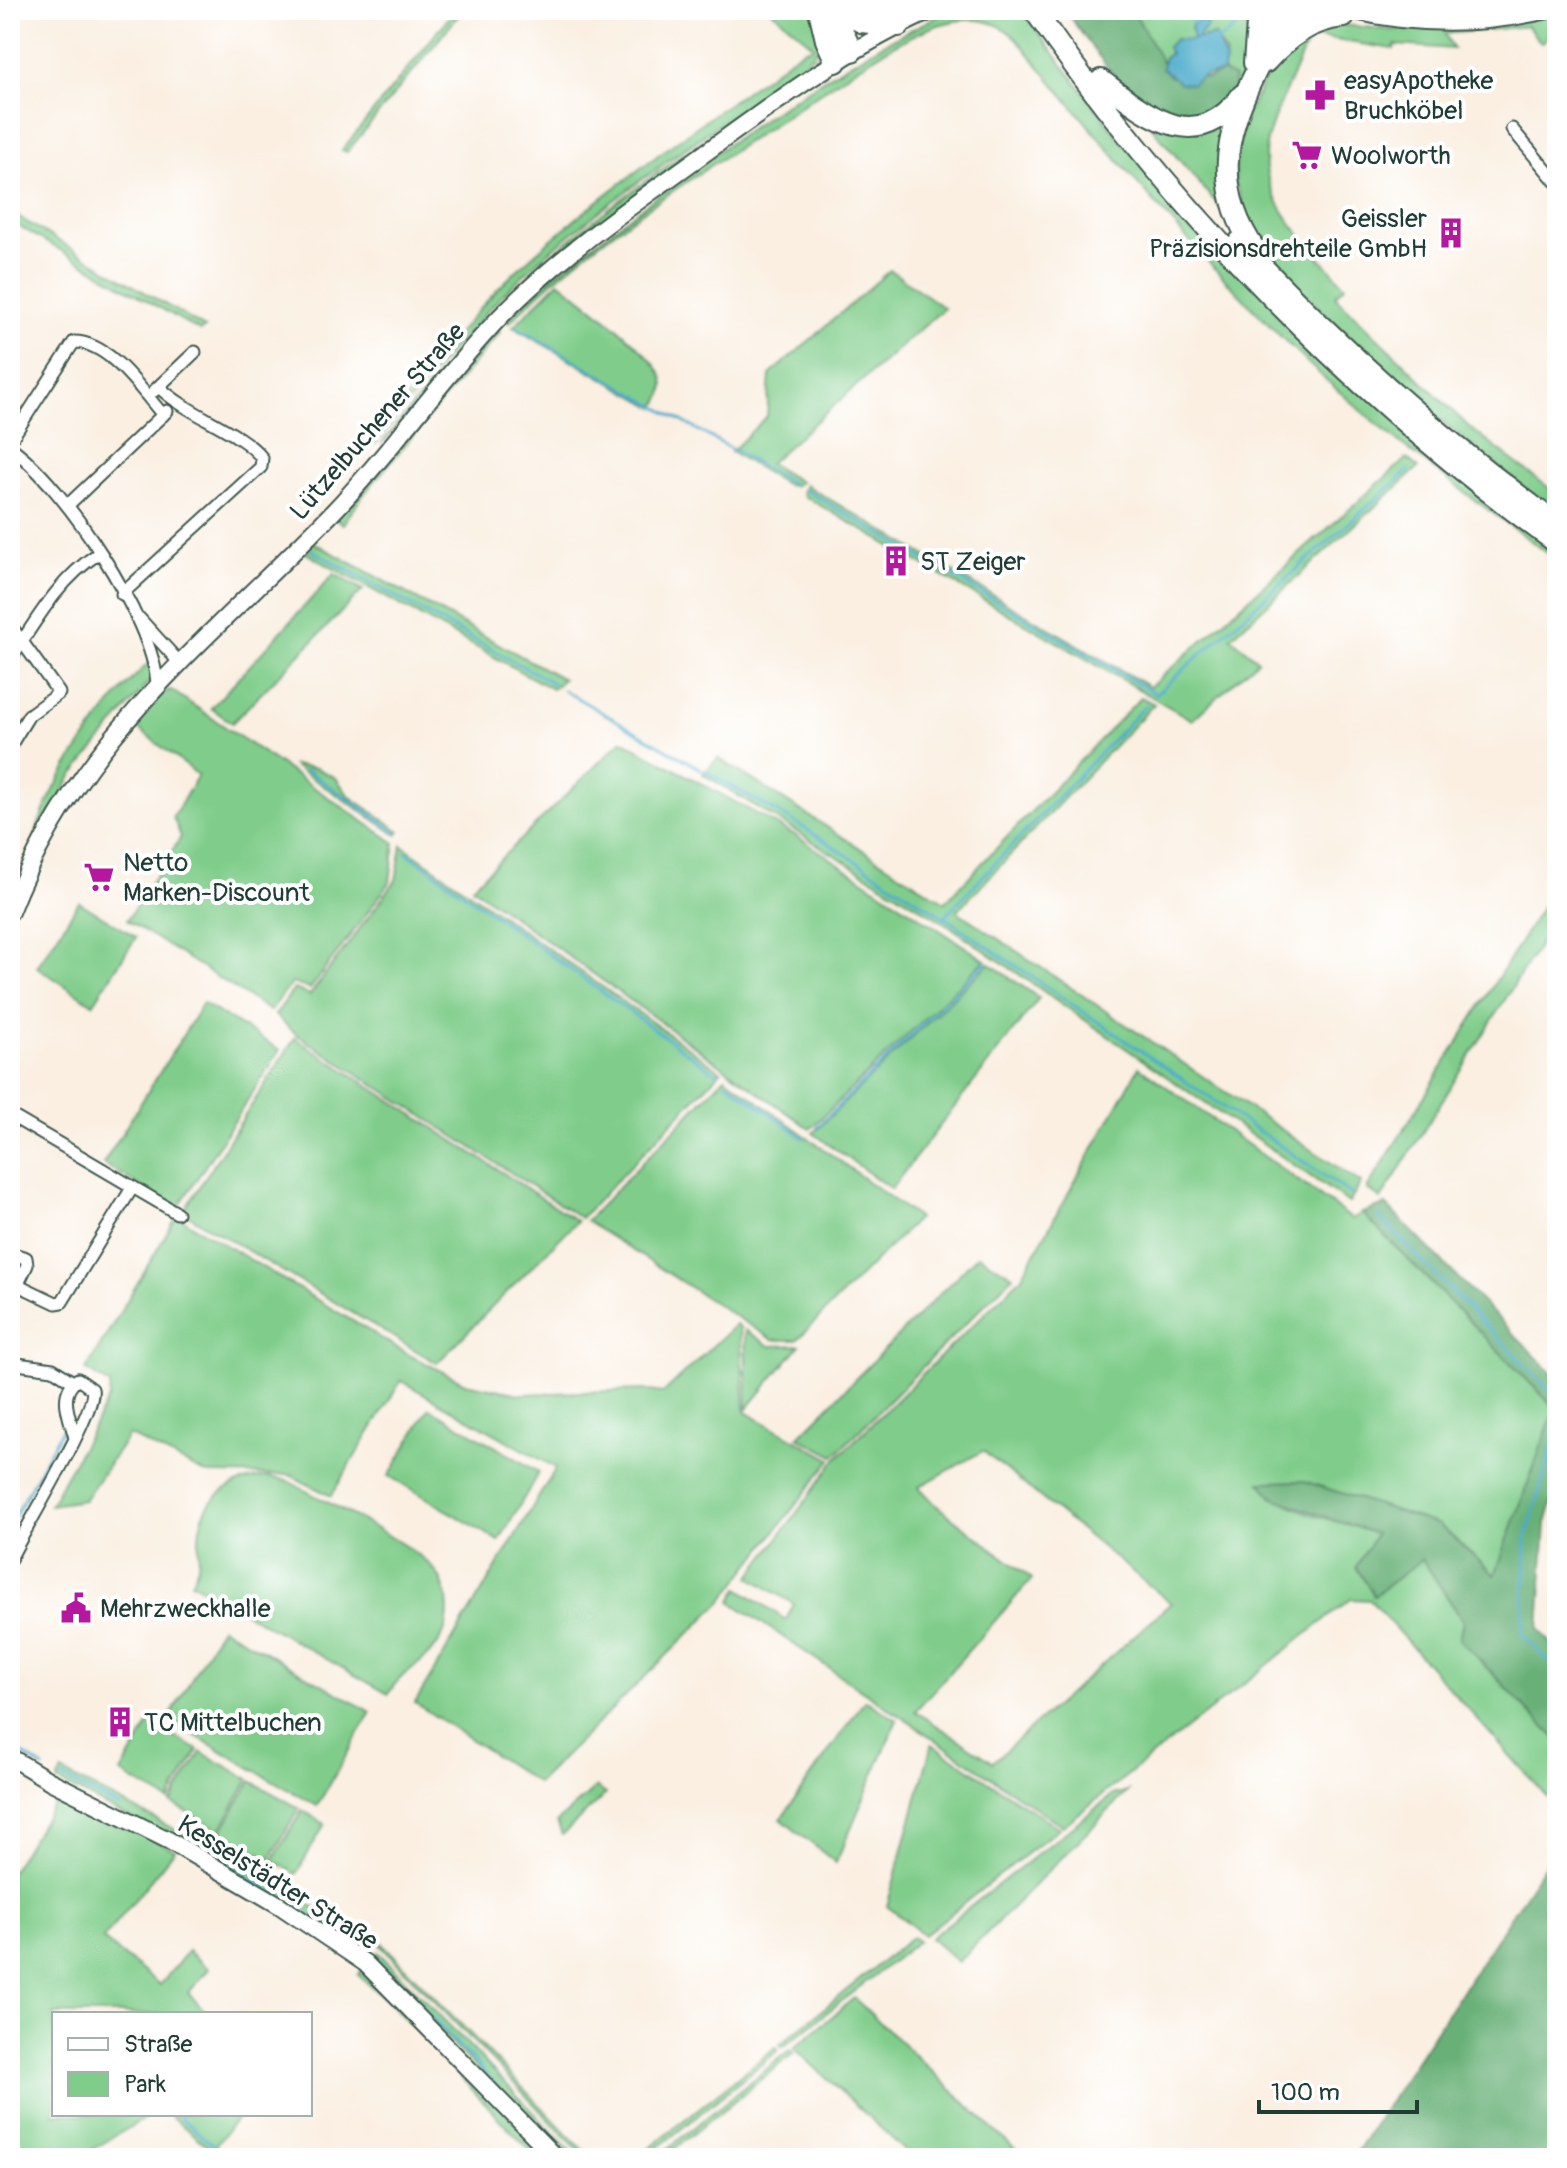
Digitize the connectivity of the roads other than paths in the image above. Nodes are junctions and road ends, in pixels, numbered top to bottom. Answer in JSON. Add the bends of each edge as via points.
{"nodes":[{"id":1,"x":819,"y":10,"type":"edge"},
{"id":2,"x":835,"y":10,"type":"edge"},
{"id":3,"x":933,"y":10,"type":"edge"},
{"id":4,"x":1548,"y":10,"type":"edge"},
{"id":5,"x":1043,"y":12,"type":"edge"},
{"id":6,"x":1297,"y":14,"type":"edge"},
{"id":7,"x":1354,"y":14,"type":"edge"},
{"id":8,"x":1255,"y":17,"type":"edge"},
{"id":9,"x":899,"y":26,"type":"junction"},
{"id":10,"x":844,"y":57,"type":"junction"},
{"id":11,"x":1252,"y":77,"type":"junction"},
{"id":12,"x":1101,"y":80,"type":"junction"},
{"id":13,"x":1512,"y":129,"type":"dead end"},
{"id":14,"x":1557,"y":183,"type":"edge"},
{"id":15,"x":1272,"y":274,"type":"junction"},
{"id":16,"x":195,"y":352,"type":"dead end"},
{"id":17,"x":159,"y":387,"type":"junction"},
{"id":18,"x":148,"y":397,"type":"junction"},
{"id":19,"x":176,"y":404,"type":"junction"},
{"id":20,"x":163,"y":415,"type":"junction"},
{"id":21,"x":10,"y":444,"type":"edge"},
{"id":22,"x":69,"y":504,"type":"junction"},
{"id":23,"x":1557,"y":524,"type":"edge"},
{"id":24,"x":1557,"y":543,"type":"edge"},
{"id":25,"x":99,"y":553,"type":"junction"},
{"id":26,"x":122,"y":594,"type":"junction"},
{"id":27,"x":129,"y":606,"type":"junction"},
{"id":28,"x":10,"y":625,"type":"edge"},
{"id":29,"x":22,"y":641,"type":"junction"},
{"id":30,"x":10,"y":660,"type":"edge"},
{"id":31,"x":179,"y":662,"type":"junction"},
{"id":32,"x":157,"y":684,"type":"junction"},
{"id":33,"x":10,"y":746,"type":"edge"},
{"id":34,"x":10,"y":912,"type":"edge"},
{"id":35,"x":10,"y":1115,"type":"edge"},
{"id":36,"x":132,"y":1188,"type":"junction"},
{"id":37,"x":177,"y":1213,"type":"dead end"},
{"id":38,"x":10,"y":1253,"type":"edge"},
{"id":39,"x":14,"y":1282,"type":"edge"},
{"id":40,"x":10,"y":1363,"type":"edge"},
{"id":41,"x":73,"y":1382,"type":"junction"},
{"id":42,"x":75,"y":1438,"type":"junction"},
{"id":43,"x":10,"y":1558,"type":"edge"},
{"id":44,"x":10,"y":1757,"type":"edge"},
{"id":45,"x":556,"y":2158,"type":"edge"}],
"edges":[{"from":1,"to":10,"type":"highway","via":[[826,40]]},
{"from":2,"to":9,"type":"highway","via":[[861,22]]},
{"from":2,"to":10,"type":"highway"},
{"from":3,"to":9,"type":"main road","name":"Lützelbuchener Straße"},
{"from":4,"to":7,"type":"main road","via":[[1460,21]]},
{"from":5,"to":12,"type":"highway"},
{"from":5,"to":24,"type":"highway","via":[[1165,179],[1294,317],[1424,438]]},
{"from":6,"to":7,"type":"main road"},
{"from":6,"to":8,"type":"main road"},
{"from":7,"to":11,"type":"highway","via":[[1298,32]]},
{"from":8,"to":11,"type":"highway"},
{"from":9,"to":10,"type":"main road","name":"Lützelbuchener Straße"},
{"from":10,"to":31,"type":"main road","name":"Lützelbuchener Straße","via":[[627,210],[527,290],[358,486]]},
{"from":11,"to":12,"type":"highway","via":[[1230,110],[1183,126],[1155,120]]},
{"from":11,"to":15,"type":"highway","via":[[1229,144],[1228,188],[1238,222]]},
{"from":12,"to":15,"type":"highway","via":[[1212,213]]},
{"from":13,"to":14,"type":"street"},
{"from":15,"to":23,"type":"highway","via":[[1460,449]]},
{"from":16,"to":17,"type":"street"},
{"from":17,"to":18,"type":"street"},
{"from":17,"to":19,"type":"street"},
{"from":18,"to":20,"type":"street"},
{"from":18,"to":21,"type":"street","via":[[112,359],[74,342]]},
{"from":19,"to":20,"type":"street"},
{"from":19,"to":26,"type":"street","via":[[257,451],[261,467]]},
{"from":20,"to":22,"type":"street"},
{"from":21,"to":22,"type":"street"},
{"from":22,"to":25,"type":"street"},
{"from":25,"to":26,"type":"street"},
{"from":25,"to":29,"type":"street","via":[[65,578]]},
{"from":26,"to":27,"type":"street"},
{"from":27,"to":31,"type":"street"},
{"from":27,"to":32,"type":"street","via":[[156,667]]},
{"from":28,"to":29,"type":"street"},
{"from":29,"to":30,"type":"street"},
{"from":29,"to":33,"type":"street","via":[[59,693],[29,715]]},
{"from":31,"to":32,"type":"main road","name":"Lützelbuchener Straße"},
{"from":32,"to":34,"type":"main road","name":"Lützelbuchener Straße","via":[[60,807]]},
{"from":35,"to":36,"type":"street"},
{"from":36,"to":37,"type":"street"},
{"from":36,"to":39,"type":"street","via":[[62,1302]]},
{"from":38,"to":39,"type":"street","via":[[26,1258],[27,1265]]},
{"from":40,"to":41,"type":"street","via":[[53,1369]]},
{"from":41,"to":42,"type":"street","via":[[65,1398]]},
{"from":41,"to":42,"type":"street","via":[[87,1383],[94,1397]]},
{"from":42,"to":43,"type":"street"},
{"from":44,"to":45,"type":"main road","name":"Kesselstädter Straße","via":[[179,1846],[365,1963]]}]}
